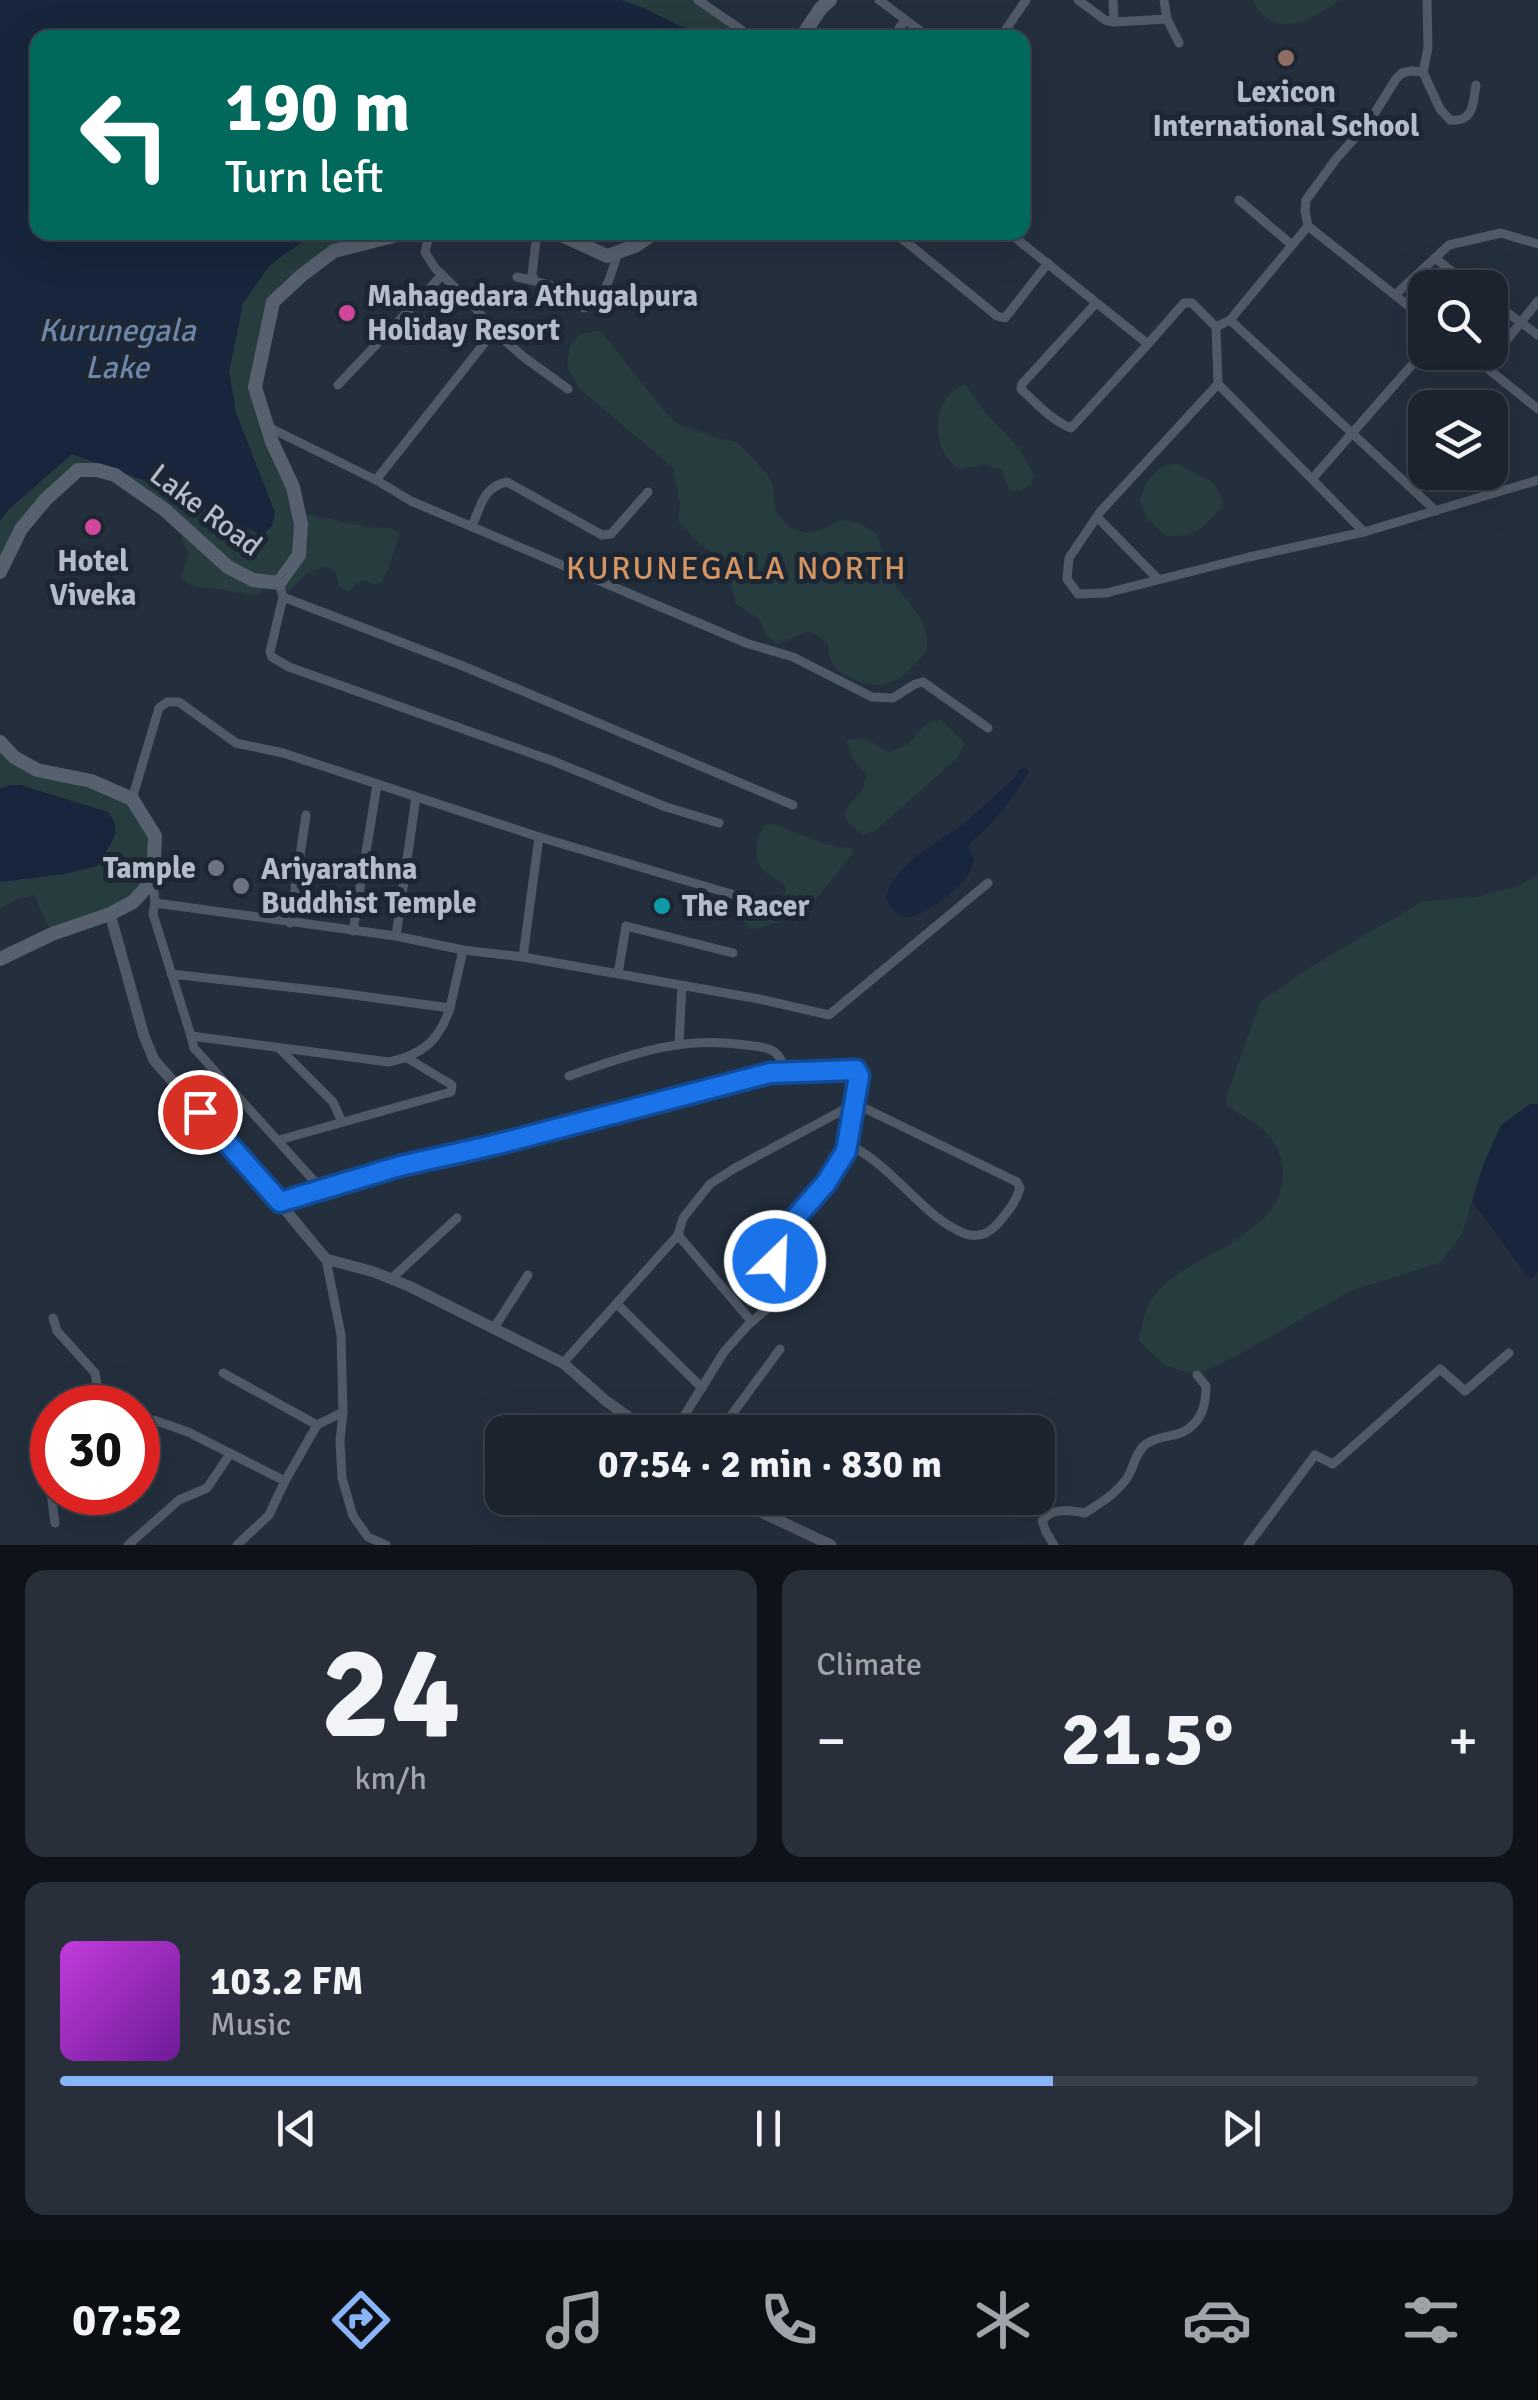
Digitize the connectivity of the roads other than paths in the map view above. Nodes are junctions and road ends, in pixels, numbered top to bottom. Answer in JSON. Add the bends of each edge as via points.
{"nodes":[{"id":1,"x":698,"y":0,"type":"edge"},
{"id":2,"x":830,"y":0,"type":"edge"},
{"id":3,"x":878,"y":0,"type":"edge"},
{"id":4,"x":1026,"y":0,"type":"edge"},
{"id":5,"x":1078,"y":0,"type":"edge"},
{"id":6,"x":1113,"y":0,"type":"edge"},
{"id":7,"x":1164,"y":0,"type":"edge"},
{"id":8,"x":1427,"y":0,"type":"edge"},
{"id":9,"x":1167,"y":19,"type":"junction"},
{"id":10,"x":905,"y":20,"type":"junction"},
{"id":11,"x":1114,"y":22,"type":"junction"},
{"id":12,"x":741,"y":30,"type":"edge"},
{"id":13,"x":806,"y":30,"type":"edge"},
{"id":14,"x":898,"y":30,"type":"edge"},
{"id":15,"x":919,"y":30,"type":"edge"},
{"id":16,"x":1005,"y":30,"type":"edge"},
{"id":17,"x":1178,"y":43,"type":"dead end"},
{"id":18,"x":1423,"y":72,"type":"junction"},
{"id":19,"x":1476,"y":85,"type":"dead end"},
{"id":20,"x":1239,"y":200,"type":"dead end"},
{"id":21,"x":1308,"y":226,"type":"junction"},
{"id":22,"x":377,"y":240,"type":"edge"},
{"id":23,"x":428,"y":240,"type":"edge"},
{"id":24,"x":535,"y":240,"type":"edge"},
{"id":25,"x":572,"y":240,"type":"edge"},
{"id":26,"x":644,"y":240,"type":"edge"},
{"id":27,"x":904,"y":240,"type":"edge"},
{"id":28,"x":1018,"y":240,"type":"edge"},
{"id":29,"x":1536,"y":241,"type":"edge"},
{"id":30,"x":1292,"y":246,"type":"junction"},
{"id":31,"x":618,"y":252,"type":"junction"},
{"id":32,"x":1435,"y":258,"type":"junction"},
{"id":33,"x":1048,"y":263,"type":"junction"},
{"id":34,"x":1451,"y":270,"type":"edge"},
{"id":35,"x":442,"y":275,"type":"junction"},
{"id":36,"x":517,"y":277,"type":"dead end"},
{"id":37,"x":535,"y":281,"type":"junction"},
{"id":38,"x":1396,"y":294,"type":"junction"},
{"id":39,"x":1538,"y":301,"type":"edge"},
{"id":40,"x":1096,"y":302,"type":"junction"},
{"id":41,"x":1408,"y":304,"type":"edge"},
{"id":42,"x":1508,"y":314,"type":"edge"},
{"id":43,"x":1230,"y":320,"type":"junction"},
{"id":44,"x":1521,"y":324,"type":"junction"},
{"id":45,"x":1216,"y":327,"type":"junction"},
{"id":46,"x":494,"y":330,"type":"junction"},
{"id":47,"x":1538,"y":335,"type":"edge"},
{"id":48,"x":1508,"y":340,"type":"edge"},
{"id":49,"x":1148,"y":344,"type":"junction"},
{"id":50,"x":1408,"y":369,"type":"edge"},
{"id":51,"x":1489,"y":370,"type":"edge"},
{"id":52,"x":1218,"y":384,"type":"junction"},
{"id":53,"x":338,"y":385,"type":"dead end"},
{"id":54,"x":568,"y":389,"type":"dead end"},
{"id":55,"x":1538,"y":409,"type":"edge"},
{"id":56,"x":267,"y":426,"type":"junction"},
{"id":57,"x":1352,"y":433,"type":"junction"},
{"id":58,"x":1312,"y":479,"type":"junction"},
{"id":59,"x":376,"y":480,"type":"junction"},
{"id":60,"x":1538,"y":480,"type":"edge"},
{"id":61,"x":648,"y":492,"type":"dead end"},
{"id":62,"x":1436,"y":511,"type":"junction"},
{"id":63,"x":1096,"y":517,"type":"junction"},
{"id":64,"x":472,"y":527,"type":"junction"},
{"id":65,"x":1364,"y":532,"type":"junction"},
{"id":66,"x":0,"y":572,"type":"edge"},
{"id":67,"x":1158,"y":579,"type":"junction"},
{"id":68,"x":281,"y":590,"type":"junction"},
{"id":69,"x":988,"y":728,"type":"dead end"},
{"id":70,"x":0,"y":742,"type":"edge"},
{"id":71,"x":377,"y":786,"type":"junction"},
{"id":72,"x":416,"y":797,"type":"junction"},
{"id":73,"x":132,"y":799,"type":"junction"},
{"id":74,"x":793,"y":805,"type":"dead end"},
{"id":75,"x":306,"y":816,"type":"dead end"},
{"id":76,"x":719,"y":823,"type":"dead end"},
{"id":77,"x":539,"y":837,"type":"junction"},
{"id":78,"x":153,"y":880,"type":"junction"},
{"id":79,"x":988,"y":883,"type":"dead end"},
{"id":80,"x":748,"y":899,"type":"dead end"},
{"id":81,"x":155,"y":902,"type":"junction"},
{"id":82,"x":110,"y":914,"type":"junction"},
{"id":83,"x":290,"y":923,"type":"junction"},
{"id":84,"x":352,"y":931,"type":"junction"},
{"id":85,"x":396,"y":936,"type":"junction"},
{"id":86,"x":463,"y":950,"type":"junction"},
{"id":87,"x":732,"y":952,"type":"dead end"},
{"id":88,"x":523,"y":956,"type":"junction"},
{"id":89,"x":0,"y":959,"type":"edge"},
{"id":90,"x":171,"y":974,"type":"junction"},
{"id":91,"x":618,"y":974,"type":"junction"},
{"id":92,"x":682,"y":986,"type":"junction"},
{"id":93,"x":450,"y":1008,"type":"junction"},
{"id":94,"x":191,"y":1036,"type":"junction"},
{"id":95,"x":679,"y":1043,"type":"junction"},
{"id":96,"x":279,"y":1047,"type":"junction"},
{"id":97,"x":407,"y":1058,"type":"junction"},
{"id":98,"x":770,"y":1073,"type":"junction"},
{"id":99,"x":569,"y":1076,"type":"dead end"},
{"id":100,"x":853,"y":1106,"type":"junction"},
{"id":101,"x":342,"y":1122,"type":"junction"},
{"id":102,"x":279,"y":1140,"type":"junction"},
{"id":103,"x":846,"y":1151,"type":"junction"},
{"id":104,"x":339,"y":1184,"type":"junction"},
{"id":105,"x":280,"y":1202,"type":"junction"},
{"id":106,"x":457,"y":1218,"type":"dead end"},
{"id":107,"x":678,"y":1235,"type":"junction"},
{"id":108,"x":326,"y":1259,"type":"junction"},
{"id":109,"x":528,"y":1275,"type":"dead end"},
{"id":110,"x":390,"y":1279,"type":"junction"},
{"id":111,"x":617,"y":1304,"type":"junction"},
{"id":112,"x":53,"y":1318,"type":"dead end"},
{"id":113,"x":752,"y":1322,"type":"junction"},
{"id":114,"x":494,"y":1328,"type":"junction"},
{"id":115,"x":780,"y":1349,"type":"dead end"},
{"id":116,"x":1509,"y":1354,"type":"dead end"},
{"id":117,"x":564,"y":1363,"type":"junction"},
{"id":118,"x":224,"y":1373,"type":"dead end"},
{"id":119,"x":1197,"y":1375,"type":"dead end"},
{"id":120,"x":97,"y":1385,"type":"edge"},
{"id":121,"x":702,"y":1388,"type":"junction"},
{"id":122,"x":344,"y":1412,"type":"junction"},
{"id":123,"x":626,"y":1415,"type":"edge"},
{"id":124,"x":685,"y":1415,"type":"edge"},
{"id":125,"x":732,"y":1415,"type":"edge"},
{"id":126,"x":160,"y":1422,"type":"edge"},
{"id":127,"x":318,"y":1425,"type":"junction"},
{"id":128,"x":230,"y":1454,"type":"junction"},
{"id":129,"x":285,"y":1481,"type":"junction"},
{"id":130,"x":54,"y":1515,"type":"edge"},
{"id":131,"x":767,"y":1515,"type":"edge"},
{"id":132,"x":55,"y":1522,"type":"dead end"},
{"id":133,"x":364,"y":1541,"type":"edge"},
{"id":134,"x":128,"y":1545,"type":"edge"},
{"id":135,"x":237,"y":1545,"type":"edge"},
{"id":136,"x":386,"y":1545,"type":"edge"},
{"id":137,"x":831,"y":1545,"type":"edge"},
{"id":138,"x":1054,"y":1545,"type":"edge"},
{"id":139,"x":1248,"y":1545,"type":"edge"}],
"edges":[{"from":1,"to":12,"type":"street"},
{"from":2,"to":13,"type":"main road"},
{"from":3,"to":10,"type":"street"},
{"from":4,"to":16,"type":"street"},
{"from":5,"to":11,"type":"street"},
{"from":6,"to":11,"type":"street"},
{"from":7,"to":9,"type":"street"},
{"from":8,"to":18,"type":"street"},
{"from":9,"to":11,"type":"street"},
{"from":9,"to":17,"type":"street"},
{"from":10,"to":14,"type":"street"},
{"from":10,"to":15,"type":"street"},
{"from":18,"to":19,"type":"street","via":[[1450,120],[1470,114]]},
{"from":18,"to":21,"type":"street","via":[[1396,79],[1336,159],[1306,200]]},
{"from":20,"to":30,"type":"street"},
{"from":21,"to":30,"type":"street"},
{"from":21,"to":38,"type":"street"},
{"from":22,"to":56,"type":"main road","name":"Lake Road","via":[[334,251],[272,302],[255,387]]},
{"from":23,"to":35,"type":"street","via":[[425,252]]},
{"from":24,"to":37,"type":"street"},
{"from":25,"to":31,"type":"main road","via":[[607,256]]},
{"from":26,"to":31,"type":"main road"},
{"from":27,"to":33,"type":"street","via":[[1006,318]]},
{"from":28,"to":33,"type":"street"},
{"from":29,"to":32,"type":"street","via":[[1501,233],[1449,246]]},
{"from":30,"to":43,"type":"street"},
{"from":31,"to":37,"type":"street","via":[[603,294],[584,308]]},
{"from":32,"to":34,"type":"street"},
{"from":32,"to":38,"type":"street"},
{"from":33,"to":40,"type":"street"},
{"from":35,"to":46,"type":"street"},
{"from":35,"to":53,"type":"street"},
{"from":36,"to":37,"type":"street"},
{"from":38,"to":41,"type":"street"},
{"from":39,"to":44,"type":"street"},
{"from":40,"to":49,"type":"street"},
{"from":40,"to":49,"type":"street","via":[[1022,384],[1065,427]]},
{"from":42,"to":44,"type":"street"},
{"from":43,"to":45,"type":"street"},
{"from":43,"to":57,"type":"street"},
{"from":44,"to":47,"type":"street"},
{"from":44,"to":48,"type":"street"},
{"from":45,"to":49,"type":"street","via":[[1184,303]]},
{"from":45,"to":52,"type":"street"},
{"from":46,"to":54,"type":"street"},
{"from":46,"to":59,"type":"street"},
{"from":50,"to":57,"type":"street"},
{"from":51,"to":55,"type":"street"},
{"from":52,"to":58,"type":"street"},
{"from":52,"to":63,"type":"street"},
{"from":56,"to":59,"type":"street"},
{"from":56,"to":68,"type":"main road","name":"Lake Road","via":[[301,524],[299,555]]},
{"from":57,"to":58,"type":"street"},
{"from":57,"to":62,"type":"street"},
{"from":58,"to":65,"type":"street"},
{"from":59,"to":64,"type":"street"},
{"from":60,"to":62,"type":"street"},
{"from":61,"to":64,"type":"street","via":[[611,534],[602,535],[507,482],[496,484]]},
{"from":62,"to":65,"type":"street"},
{"from":63,"to":67,"type":"street"},
{"from":63,"to":67,"type":"street","via":[[1069,558],[1068,578],[1078,594]]},
{"from":64,"to":69,"type":"street","via":[[793,657],[872,697],[893,698],[922,682]]},
{"from":65,"to":67,"type":"street"},
{"from":66,"to":68,"type":"main road","name":"Lake Road","via":[[21,529],[46,499],[78,470],[97,470],[166,510],[228,567]]},
{"from":68,"to":74,"type":"street"},
{"from":68,"to":76,"type":"street","via":[[270,652],[289,667]]},
{"from":70,"to":73,"type":"main road","via":[[37,770],[91,780]]},
{"from":71,"to":72,"type":"street"},
{"from":71,"to":73,"type":"street","via":[[236,743],[179,702],[167,702],[159,708]]},
{"from":71,"to":84,"type":"street"},
{"from":72,"to":77,"type":"street"},
{"from":72,"to":85,"type":"street"},
{"from":73,"to":78,"type":"main road","via":[[155,836]]},
{"from":75,"to":83,"type":"street"},
{"from":77,"to":80,"type":"street"},
{"from":77,"to":88,"type":"street"},
{"from":78,"to":81,"type":"street"},
{"from":78,"to":82,"type":"main road"},
{"from":79,"to":92,"type":"street","via":[[831,1015]]},
{"from":81,"to":83,"type":"street"},
{"from":81,"to":90,"type":"street"},
{"from":82,"to":89,"type":"main road"},
{"from":82,"to":105,"type":"street","via":[[154,1060]]},
{"from":83,"to":84,"type":"street"},
{"from":84,"to":85,"type":"street"},
{"from":85,"to":86,"type":"street"},
{"from":86,"to":88,"type":"street"},
{"from":86,"to":93,"type":"street"},
{"from":87,"to":91,"type":"street","via":[[626,926]]},
{"from":88,"to":91,"type":"street"},
{"from":90,"to":93,"type":"street"},
{"from":90,"to":94,"type":"street"},
{"from":91,"to":92,"type":"street"},
{"from":92,"to":95,"type":"street"},
{"from":93,"to":97,"type":"street","via":[[431,1042]]},
{"from":94,"to":96,"type":"street"},
{"from":94,"to":102,"type":"street","via":[[194,1048]]},
{"from":95,"to":98,"type":"street","via":[[765,1047],[782,1059],[783,1066]]},
{"from":95,"to":99,"type":"street"},
{"from":96,"to":97,"type":"street","via":[[388,1062]]},
{"from":96,"to":101,"type":"street","via":[[333,1102]]},
{"from":97,"to":101,"type":"street","via":[[452,1085],[451,1092]]},
{"from":98,"to":100,"type":"street","via":[[856,1070]]},
{"from":98,"to":104,"type":"street"},
{"from":100,"to":103,"type":"street"},
{"from":100,"to":103,"type":"street","via":[[1020,1188],[992,1230],[966,1234],[866,1154]]},
{"from":100,"to":107,"type":"street","via":[[710,1184]]},
{"from":101,"to":102,"type":"street"},
{"from":102,"to":104,"type":"street","via":[[316,1182]]},
{"from":103,"to":113,"type":"street","via":[[778,1238],[778,1300]]},
{"from":104,"to":105,"type":"street"},
{"from":105,"to":108,"type":"street"},
{"from":106,"to":110,"type":"street"},
{"from":107,"to":111,"type":"street"},
{"from":107,"to":113,"type":"street"},
{"from":108,"to":110,"type":"street"},
{"from":108,"to":122,"type":"street","via":[[342,1335]]},
{"from":109,"to":114,"type":"street"},
{"from":110,"to":114,"type":"street"},
{"from":111,"to":117,"type":"street"},
{"from":111,"to":121,"type":"street"},
{"from":112,"to":120,"type":"street","via":[[96,1372]]},
{"from":113,"to":121,"type":"street"},
{"from":114,"to":117,"type":"street"},
{"from":115,"to":125,"type":"street"},
{"from":116,"to":139,"type":"street","via":[[1465,1391],[1440,1369],[1333,1464],[1316,1455]]},
{"from":117,"to":123,"type":"street"},
{"from":118,"to":127,"type":"street"},
{"from":119,"to":138,"type":"street","via":[[1206,1386],[1199,1418],[1183,1432],[1144,1445],[1117,1491],[1085,1513],[1063,1509],[1046,1516],[1042,1521]]},
{"from":121,"to":124,"type":"street"},
{"from":122,"to":127,"type":"street"},
{"from":122,"to":133,"type":"street","via":[[342,1478]]},
{"from":126,"to":128,"type":"street"},
{"from":127,"to":129,"type":"street"},
{"from":128,"to":129,"type":"street"},
{"from":128,"to":134,"type":"street","via":[[207,1488],[179,1500]]},
{"from":129,"to":135,"type":"street","via":[[269,1515]]},
{"from":130,"to":132,"type":"street"},
{"from":131,"to":137,"type":"street"},
{"from":133,"to":136,"type":"street"}]}
